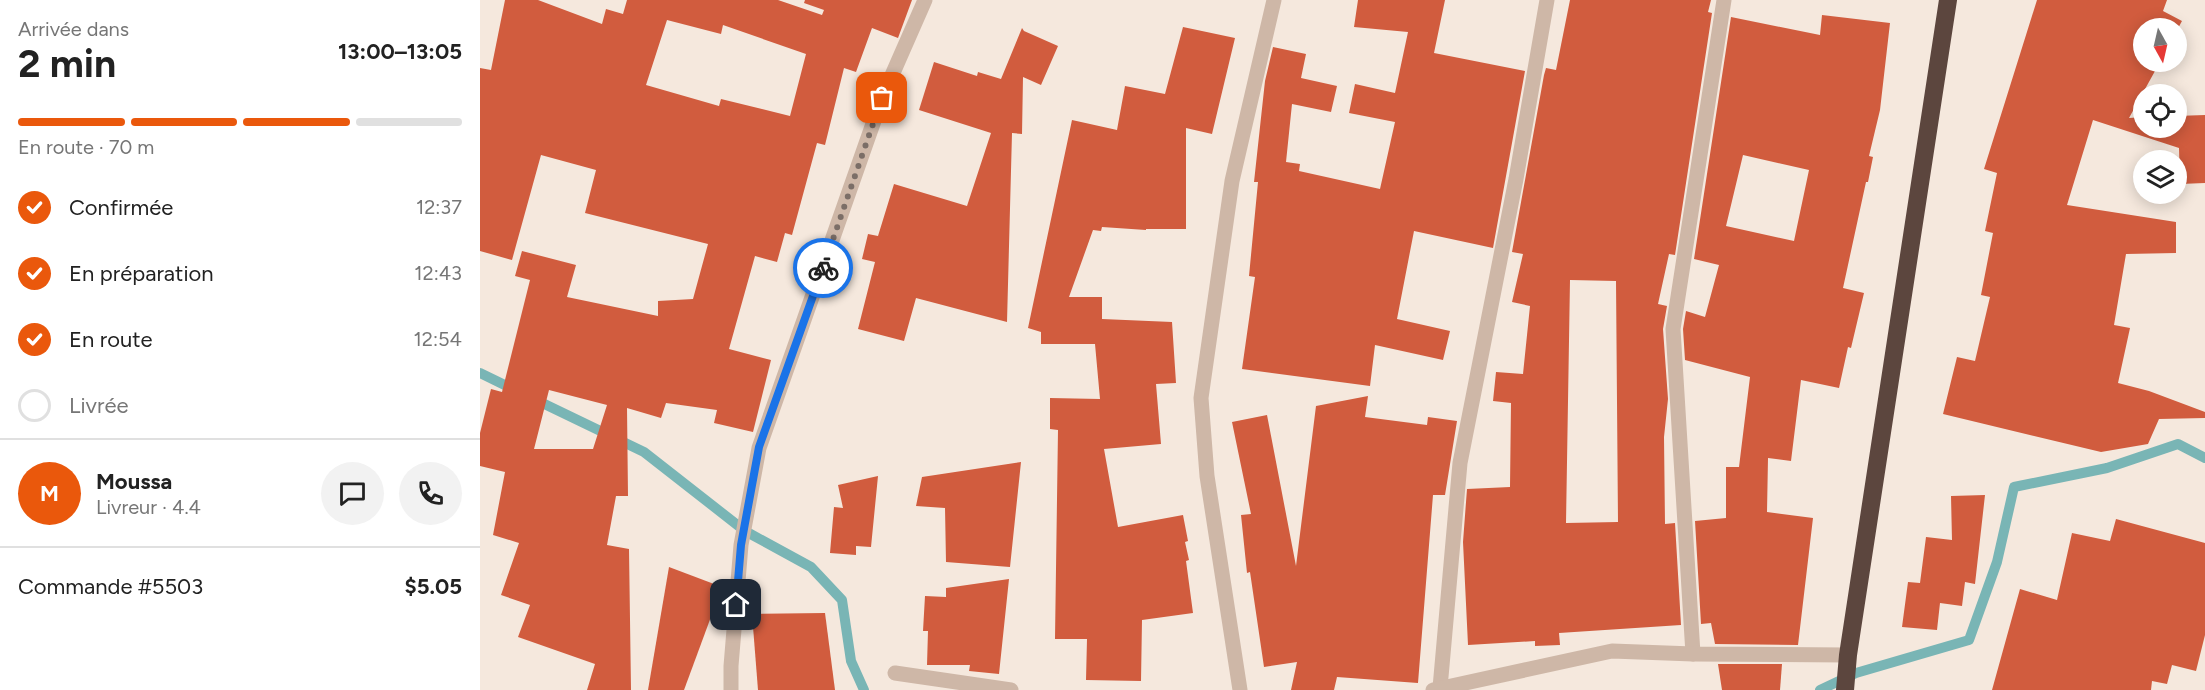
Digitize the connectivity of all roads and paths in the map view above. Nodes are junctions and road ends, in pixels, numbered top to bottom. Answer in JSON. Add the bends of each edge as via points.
{"nodes":[{"id":1,"x":925,"y":0,"type":"edge"},
{"id":2,"x":1274,"y":0,"type":"edge"},
{"id":3,"x":1547,"y":0,"type":"edge"},
{"id":4,"x":1724,"y":0,"type":"edge"},
{"id":5,"x":1948,"y":0,"type":"edge"},
{"id":6,"x":1693,"y":654,"type":"junction"},
{"id":7,"x":1847,"y":660,"type":"junction"},
{"id":8,"x":895,"y":673,"type":"dead end"},
{"id":9,"x":1436,"y":689,"type":"edge"},
{"id":10,"x":731,"y":690,"type":"edge"},
{"id":11,"x":1011,"y":690,"type":"edge"},
{"id":12,"x":1240,"y":690,"type":"edge"},
{"id":13,"x":1845,"y":690,"type":"edge"}],
"edges":[{"from":1,"to":10,"type":"street","via":[[882,98],[759,447],[741,545]]},
{"from":2,"to":12,"type":"street","via":[[1232,182],[1202,398],[1207,476]]},
{"from":3,"to":9,"type":"street","via":[[1460,463]]},
{"from":4,"to":6,"type":"street","via":[[1673,329]]},
{"from":5,"to":7,"type":"highway"},
{"from":6,"to":7,"type":"street"},
{"from":6,"to":9,"type":"street","via":[[1612,651]]},
{"from":7,"to":13,"type":"highway"},
{"from":8,"to":11,"type":"street"}]}
